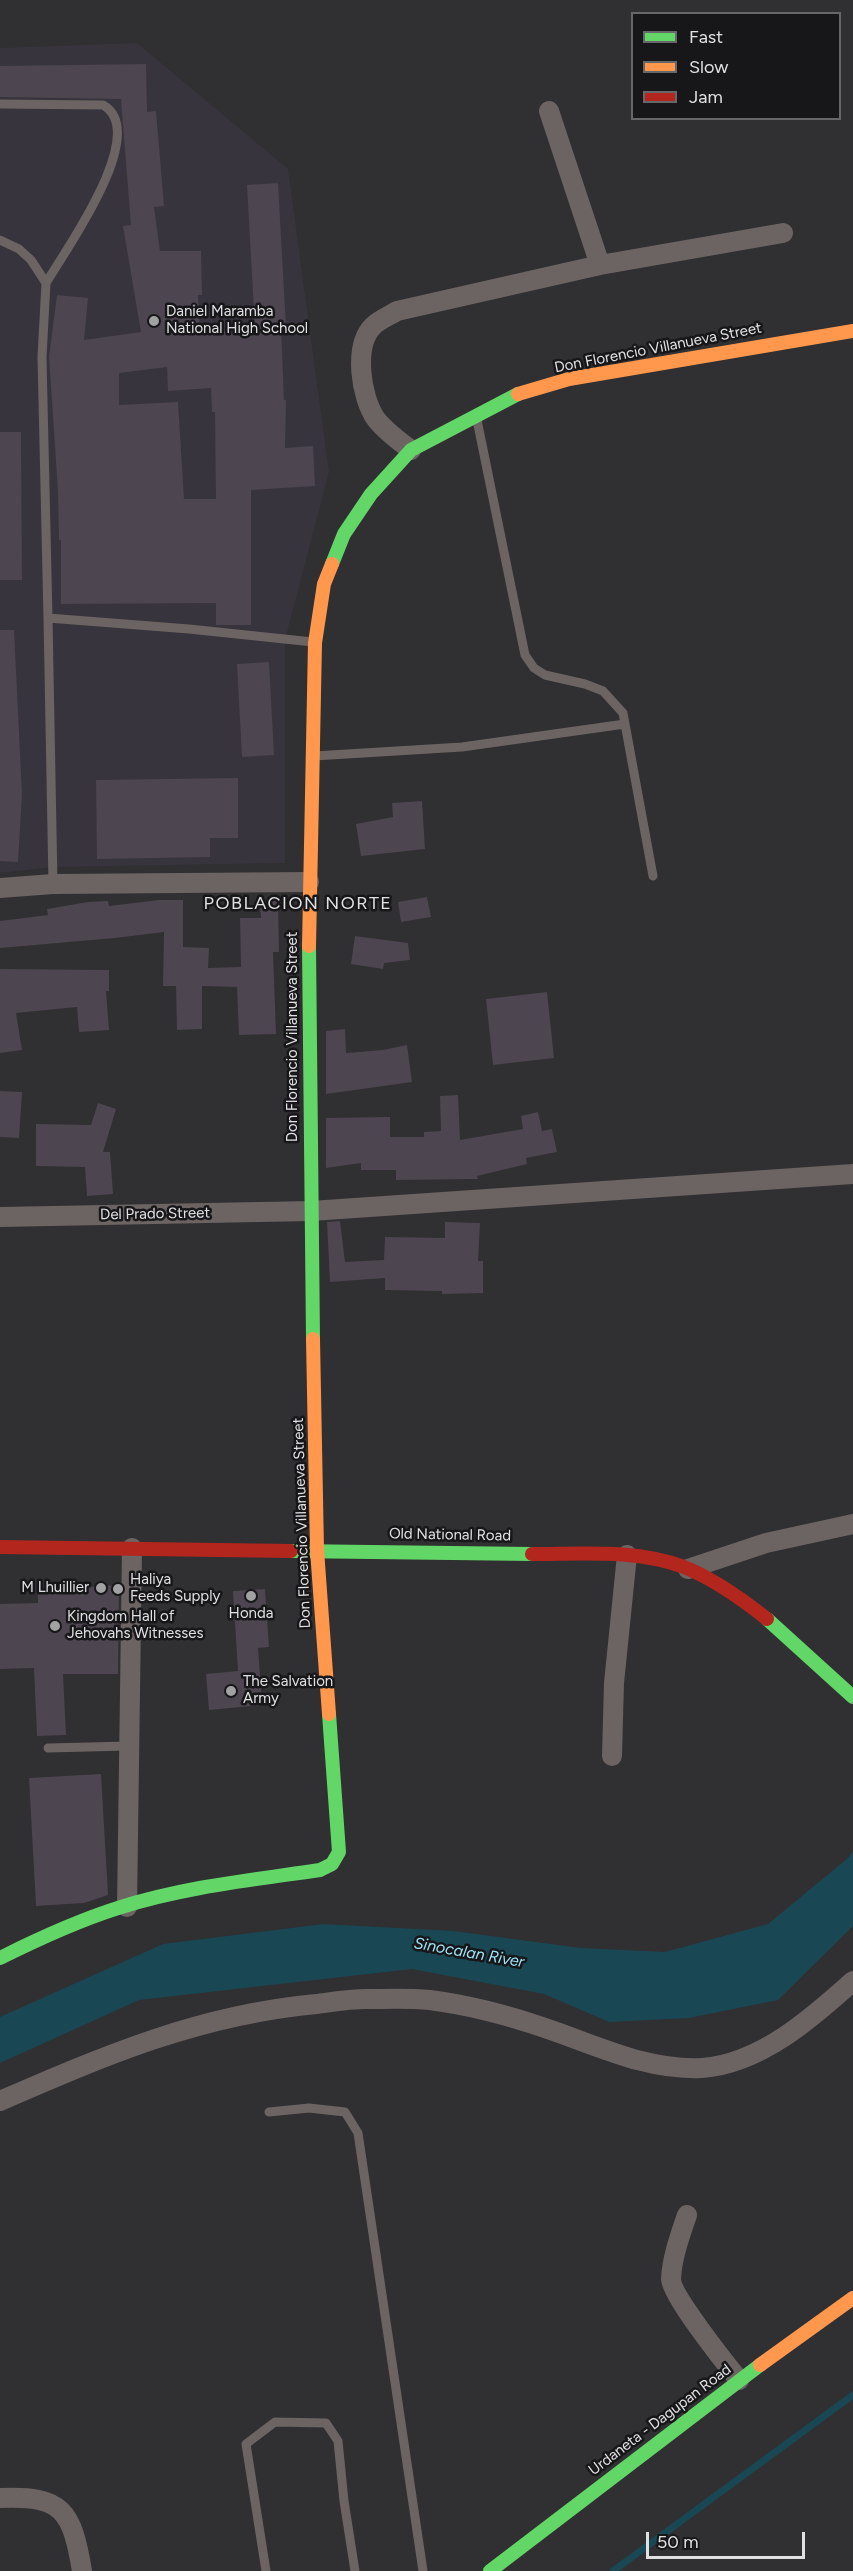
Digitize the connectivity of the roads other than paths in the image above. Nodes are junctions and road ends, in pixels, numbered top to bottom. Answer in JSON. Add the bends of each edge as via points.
{"nodes":[{"id":1,"x":0,"y":104,"type":"edge"},
{"id":2,"x":549,"y":111,"type":"dead end"},
{"id":3,"x":783,"y":233,"type":"dead end"},
{"id":4,"x":0,"y":240,"type":"edge"},
{"id":5,"x":600,"y":265,"type":"junction"},
{"id":6,"x":46,"y":283,"type":"junction"},
{"id":7,"x":852,"y":332,"type":"edge"},
{"id":8,"x":476,"y":415,"type":"junction"},
{"id":9,"x":411,"y":450,"type":"junction"},
{"id":10,"x":48,"y":618,"type":"junction"},
{"id":11,"x":315,"y":643,"type":"junction"},
{"id":12,"x":625,"y":724,"type":"junction"},
{"id":13,"x":312,"y":756,"type":"junction"},
{"id":14,"x":653,"y":876,"type":"dead end"},
{"id":15,"x":309,"y":882,"type":"junction"},
{"id":16,"x":53,"y":884,"type":"junction"},
{"id":17,"x":0,"y":888,"type":"edge"},
{"id":18,"x":853,"y":1174,"type":"edge"},
{"id":19,"x":311,"y":1210,"type":"junction"},
{"id":20,"x":0,"y":1217,"type":"edge"},
{"id":21,"x":853,"y":1524,"type":"edge"},
{"id":22,"x":0,"y":1547,"type":"edge"},
{"id":23,"x":132,"y":1548,"type":"junction"},
{"id":24,"x":317,"y":1550,"type":"junction"},
{"id":25,"x":627,"y":1555,"type":"junction"},
{"id":26,"x":688,"y":1569,"type":"junction"},
{"id":27,"x":853,"y":1697,"type":"edge"},
{"id":28,"x":129,"y":1746,"type":"junction"},
{"id":29,"x":48,"y":1748,"type":"dead end"},
{"id":30,"x":612,"y":1756,"type":"dead end"},
{"id":31,"x":127,"y":1907,"type":"junction"},
{"id":32,"x":0,"y":1958,"type":"edge"},
{"id":33,"x":853,"y":1981,"type":"edge"},
{"id":34,"x":0,"y":2101,"type":"edge"},
{"id":35,"x":269,"y":2112,"type":"dead end"},
{"id":36,"x":687,"y":2215,"type":"dead end"},
{"id":37,"x":853,"y":2298,"type":"edge"},
{"id":38,"x":739,"y":2380,"type":"junction"},
{"id":39,"x":0,"y":2498,"type":"edge"},
{"id":40,"x":82,"y":2571,"type":"edge"},
{"id":41,"x":266,"y":2571,"type":"edge"},
{"id":42,"x":355,"y":2571,"type":"edge"},
{"id":43,"x":423,"y":2571,"type":"edge"},
{"id":44,"x":490,"y":2571,"type":"edge"}],
"edges":[{"from":1,"to":6,"type":"lane","via":[[103,105],[112,111],[118,123],[109,174]]},
{"from":2,"to":5,"type":"street"},
{"from":3,"to":5,"type":"street"},
{"from":4,"to":6,"type":"lane","via":[[31,260]]},
{"from":5,"to":9,"type":"street","via":[[397,311],[372,327],[360,360],[369,406],[376,420]]},
{"from":6,"to":10,"type":"lane","via":[[42,357]]},
{"from":7,"to":8,"type":"main road","name":"Don Florencio Villanueva Street","via":[[569,379],[513,396]]},
{"from":8,"to":9,"type":"main road","name":"Don Florencio Villanueva Street"},
{"from":8,"to":12,"type":"lane","via":[[525,655],[545,675],[603,691],[615,701]]},
{"from":9,"to":11,"type":"main road","name":"Don Florencio Villanueva Street","via":[[371,494],[344,534],[324,584]]},
{"from":10,"to":11,"type":"lane"},
{"from":10,"to":16,"type":"lane"},
{"from":11,"to":13,"type":"main road","name":"Don Florencio Villanueva Street"},
{"from":12,"to":13,"type":"lane","via":[[462,747]]},
{"from":12,"to":14,"type":"lane"},
{"from":13,"to":15,"type":"main road","name":"Don Florencio Villanueva Street"},
{"from":15,"to":16,"type":"street"},
{"from":15,"to":19,"type":"main road","name":"Don Florencio Villanueva Street"},
{"from":16,"to":17,"type":"street"},
{"from":18,"to":19,"type":"street","name":"Del Prado Street"},
{"from":19,"to":20,"type":"street","name":"Del Prado Street"},
{"from":19,"to":24,"type":"main road","name":"Don Florencio Villanueva Street"},
{"from":21,"to":26,"type":"street","via":[[766,1543]]},
{"from":22,"to":23,"type":"main road","name":"Old National Road"},
{"from":23,"to":24,"type":"main road","name":"Old National Road"},
{"from":23,"to":28,"type":"street"},
{"from":24,"to":25,"type":"main road","name":"Old National Road"},
{"from":24,"to":31,"type":"main road","name":"Don Florencio Villanueva Street","via":[[337,1861],[320,1870],[210,1886]]},
{"from":25,"to":26,"type":"main road","name":"Old National Road"},
{"from":25,"to":30,"type":"street","via":[[614,1683]]},
{"from":26,"to":27,"type":"main road","name":"Old National Road","via":[[720,1586],[782,1631]]},
{"from":28,"to":29,"type":"lane"},
{"from":28,"to":31,"type":"street"},
{"from":31,"to":32,"type":"main road","via":[[93,1917]]},
{"from":33,"to":34,"type":"street","via":[[778,2042],[704,2068],[666,2067],[613,2053],[491,2011],[429,2000],[362,1999],[277,2007],[196,2025],[131,2045]]},
{"from":35,"to":43,"type":"lane","via":[[309,2108],[345,2112],[358,2133]]},
{"from":36,"to":38,"type":"street","via":[[675,2250],[671,2282],[704,2336]]},
{"from":37,"to":38,"type":"main road","name":"Urdaneta - Dagupan Road"},
{"from":38,"to":44,"type":"main road","name":"Urdaneta - Dagupan Road"},
{"from":39,"to":40,"type":"street","via":[[29,2496],[58,2508],[67,2517],[77,2542]]},
{"from":41,"to":42,"type":"lane","via":[[246,2444],[275,2422],[326,2423],[338,2440]]}]}
